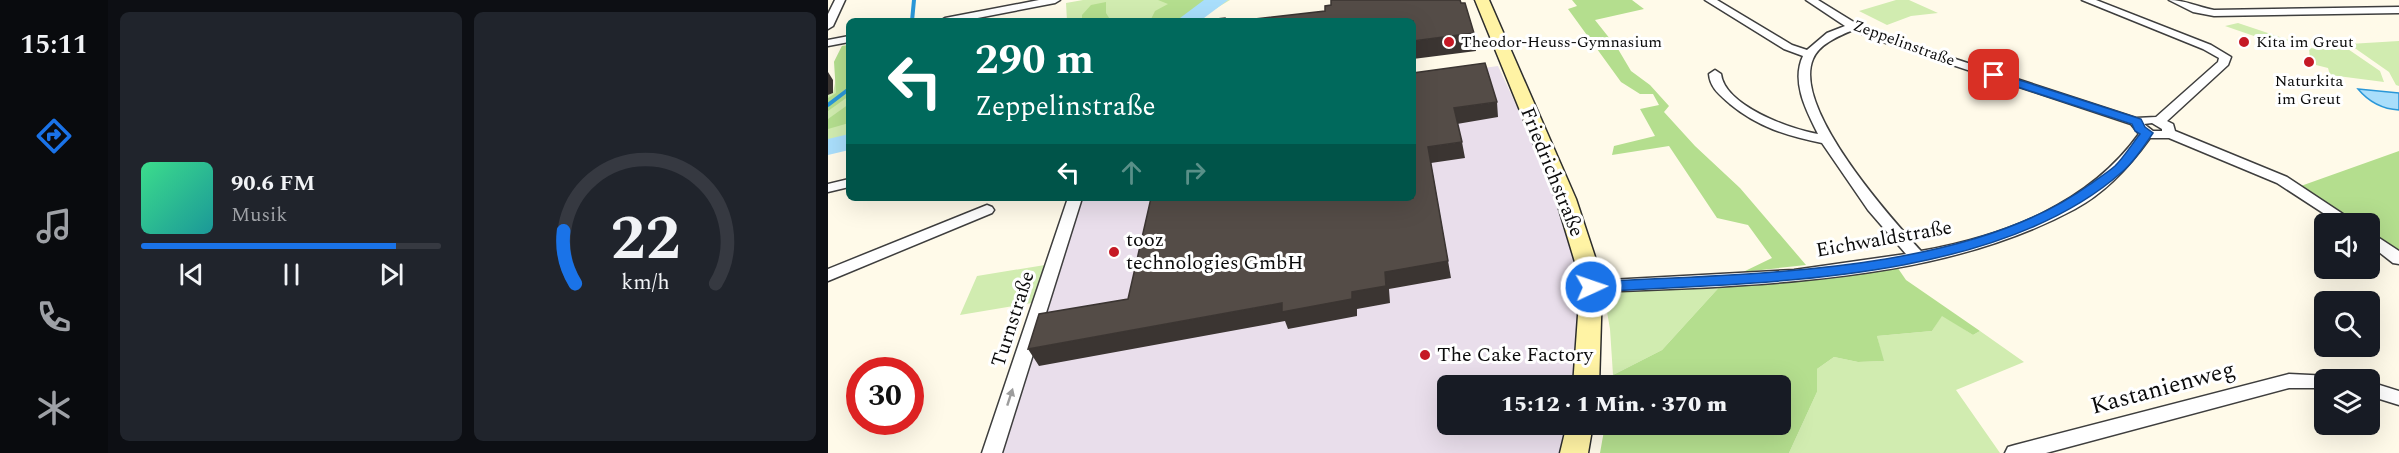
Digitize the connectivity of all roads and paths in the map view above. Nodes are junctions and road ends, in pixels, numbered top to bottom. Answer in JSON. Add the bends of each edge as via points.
{"nodes":[{"id":1,"x":840,"y":0,"type":"edge"},
{"id":2,"x":1055,"y":0,"type":"edge"},
{"id":3,"x":1482,"y":0,"type":"edge"},
{"id":4,"x":1710,"y":0,"type":"edge"},
{"id":5,"x":1811,"y":0,"type":"edge"},
{"id":6,"x":2087,"y":0,"type":"edge"},
{"id":7,"x":2174,"y":0,"type":"edge"},
{"id":8,"x":2394,"y":0,"type":"edge"},
{"id":9,"x":2399,"y":3,"type":"edge"},
{"id":10,"x":2399,"y":10,"type":"edge"},
{"id":11,"x":961,"y":18,"type":"edge"},
{"id":12,"x":828,"y":26,"type":"edge"},
{"id":13,"x":1853,"y":26,"type":"junction"},
{"id":14,"x":846,"y":40,"type":"edge"},
{"id":15,"x":828,"y":43,"type":"edge"},
{"id":16,"x":1807,"y":54,"type":"junction"},
{"id":17,"x":1715,"y":74,"type":"dead end"},
{"id":18,"x":2159,"y":122,"type":"junction"},
{"id":19,"x":2142,"y":128,"type":"junction"},
{"id":20,"x":2169,"y":133,"type":"junction"},
{"id":21,"x":1827,"y":140,"type":"junction"},
{"id":22,"x":846,"y":184,"type":"edge"},
{"id":23,"x":828,"y":188,"type":"edge"},
{"id":24,"x":1074,"y":201,"type":"edge"},
{"id":25,"x":987,"y":210,"type":"dead end"},
{"id":26,"x":2334,"y":213,"type":"edge"},
{"id":27,"x":2380,"y":245,"type":"edge"},
{"id":28,"x":1917,"y":257,"type":"junction"},
{"id":29,"x":2399,"y":259,"type":"edge"},
{"id":30,"x":828,"y":275,"type":"edge"},
{"id":31,"x":1591,"y":287,"type":"junction"},
{"id":32,"x":1587,"y":375,"type":"edge"},
{"id":33,"x":2314,"y":381,"type":"edge"},
{"id":34,"x":2380,"y":392,"type":"edge"},
{"id":35,"x":2399,"y":398,"type":"edge"},
{"id":36,"x":1578,"y":435,"type":"edge"},
{"id":37,"x":992,"y":453,"type":"edge"},
{"id":38,"x":1574,"y":453,"type":"edge"},
{"id":39,"x":2015,"y":453,"type":"edge"}],
"edges":[{"from":1,"to":12,"type":"street"},
{"from":2,"to":11,"type":"street"},
{"from":3,"to":31,"type":"main road","name":"Friedrichstraße","via":[[1566,199]]},
{"from":4,"to":16,"type":"street","via":[[1788,47]]},
{"from":5,"to":13,"type":"street","name":"Zeppelinstraße"},
{"from":6,"to":18,"type":"street","via":[[2222,55],[2224,63]]},
{"from":7,"to":10,"type":"street","via":[[2214,13]]},
{"from":8,"to":9,"type":"street"},
{"from":13,"to":16,"type":"street","via":[[1825,37]]},
{"from":13,"to":19,"type":"street","name":"Zeppelinstraße"},
{"from":14,"to":15,"type":"street"},
{"from":16,"to":21,"type":"street","via":[[1803,71],[1806,88]]},
{"from":17,"to":21,"type":"street","via":[[1718,87],[1758,121],[1774,129]]},
{"from":18,"to":19,"type":"street","via":[[2143,119]]},
{"from":18,"to":20,"type":"street","via":[[2168,127]]},
{"from":19,"to":20,"type":"street","via":[[2160,136]]},
{"from":19,"to":28,"type":"street","name":"Eichwaldstraße","via":[[2119,169],[2060,210],[1998,237]]},
{"from":20,"to":26,"type":"street","via":[[2282,180]]},
{"from":21,"to":28,"type":"street","via":[[1873,207]]},
{"from":22,"to":23,"type":"street"},
{"from":37,"to":24,"type":"street","name":"Turnstraße","one_way":true},
{"from":25,"to":30,"type":"street"},
{"from":27,"to":29,"type":"street"},
{"from":28,"to":31,"type":"street","name":"Eichwaldstraße","via":[[1759,279]]},
{"from":31,"to":32,"type":"main road","name":"Friedrichstraße"},
{"from":33,"to":39,"type":"street","name":"Kastanienweg","via":[[2289,381]]},
{"from":34,"to":35,"type":"street"},
{"from":36,"to":38,"type":"main road"}]}
